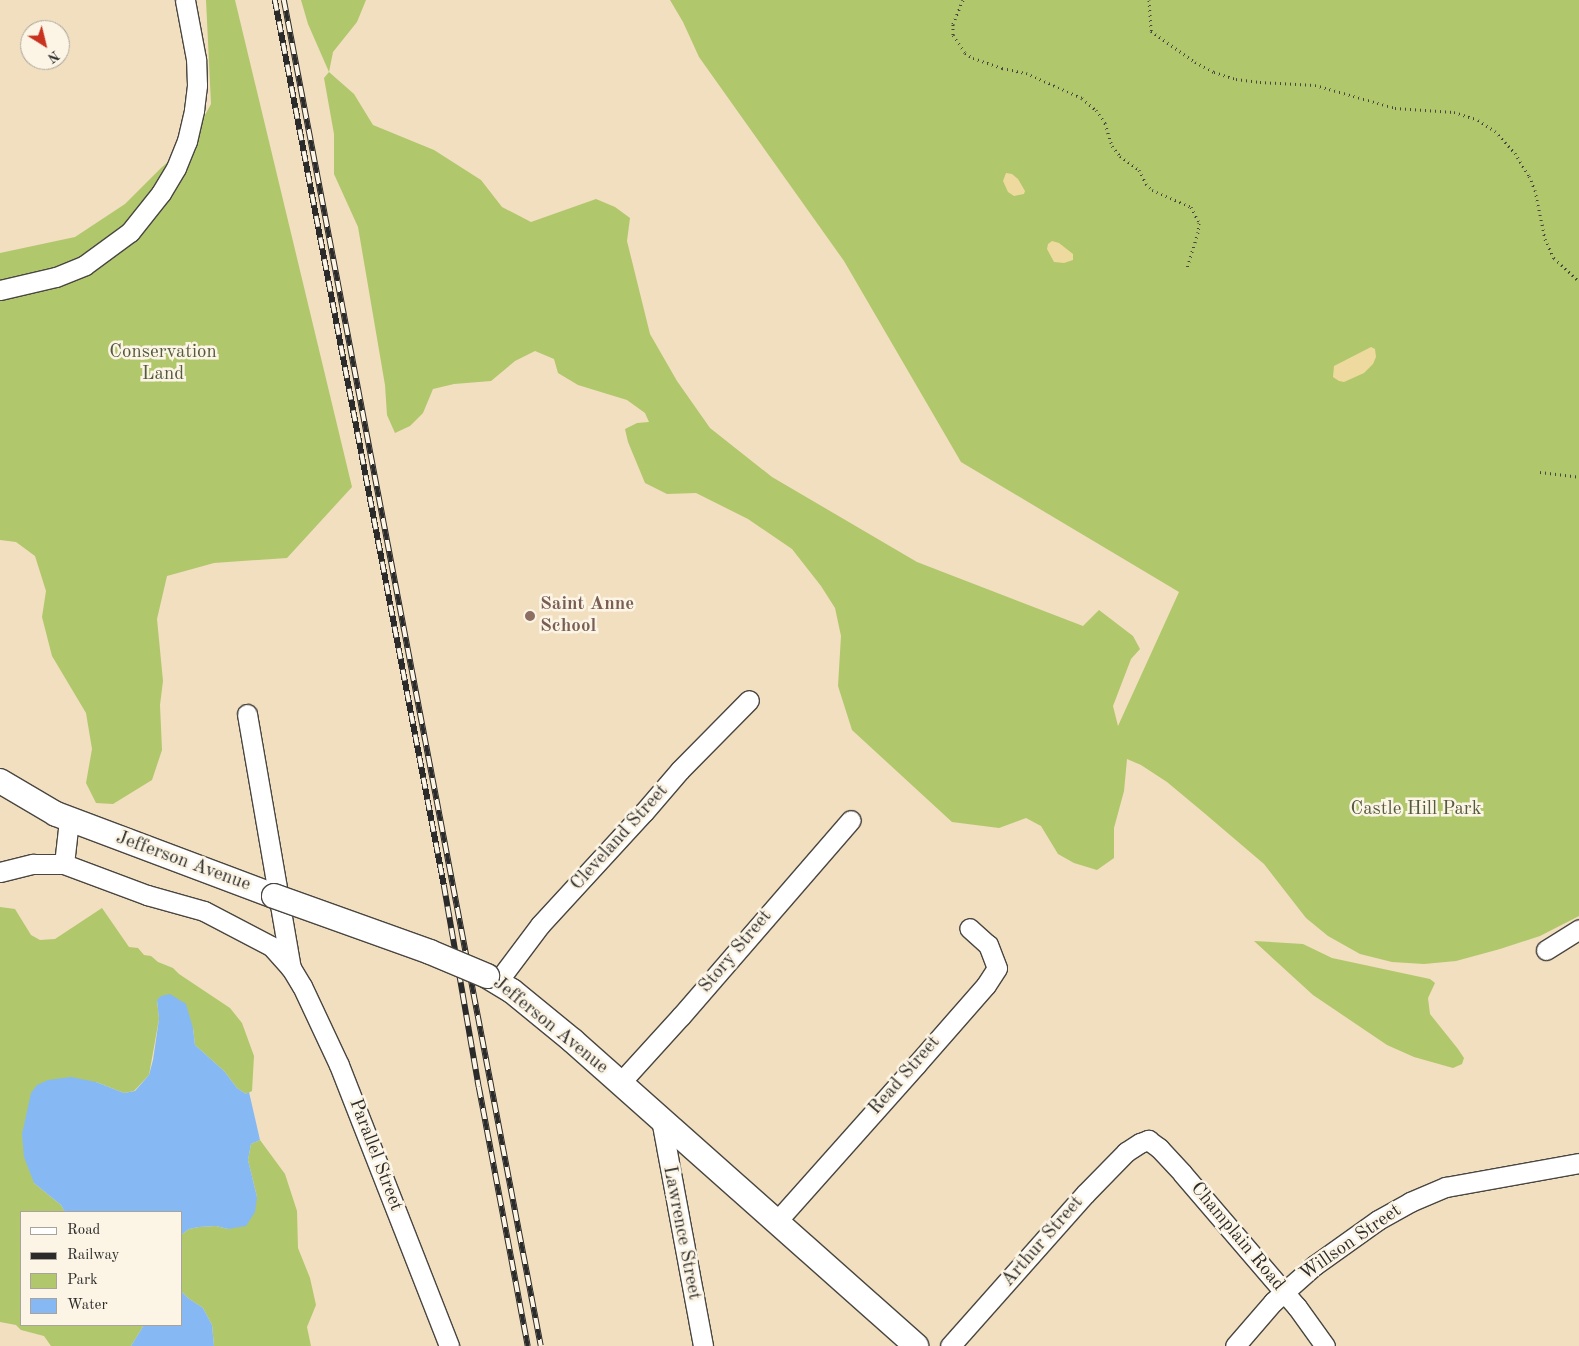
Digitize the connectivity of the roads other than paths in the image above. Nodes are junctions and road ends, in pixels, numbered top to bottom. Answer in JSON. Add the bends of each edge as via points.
{"nodes":[{"id":1,"x":185,"y":0,"type":"edge"},
{"id":2,"x":0,"y":290,"type":"edge"},
{"id":3,"x":749,"y":700,"type":"dead end"},
{"id":4,"x":247,"y":714,"type":"dead end"},
{"id":5,"x":0,"y":781,"type":"edge"},
{"id":6,"x":851,"y":820,"type":"dead end"},
{"id":7,"x":77,"y":823,"type":"junction"},
{"id":8,"x":64,"y":864,"type":"junction"},
{"id":9,"x":0,"y":872,"type":"edge"},
{"id":10,"x":968,"y":928,"type":"dead end"},
{"id":11,"x":1579,"y":929,"type":"edge"},
{"id":12,"x":1546,"y":950,"type":"dead end"},
{"id":13,"x":291,"y":968,"type":"junction"},
{"id":14,"x":493,"y":978,"type":"junction"},
{"id":15,"x":620,"y":1083,"type":"junction"},
{"id":16,"x":661,"y":1119,"type":"junction"},
{"id":17,"x":1140,"y":1143,"type":"joint"},
{"id":18,"x":1579,"y":1163,"type":"edge"},
{"id":19,"x":777,"y":1221,"type":"junction"},
{"id":20,"x":1284,"y":1293,"type":"junction"},
{"id":21,"x":449,"y":1346,"type":"edge"},
{"id":22,"x":703,"y":1346,"type":"edge"},
{"id":23,"x":916,"y":1346,"type":"edge"},
{"id":24,"x":950,"y":1346,"type":"edge"},
{"id":25,"x":1235,"y":1346,"type":"edge"},
{"id":26,"x":1325,"y":1346,"type":"edge"}],
"edges":[{"from":1,"to":2,"type":"street","via":[[196,59],[194,110],[187,141],[161,193],[130,232],[85,265],[56,277]]},
{"from":3,"to":14,"type":"street","name":"Cleveland Street","via":[[680,770]]},
{"from":4,"to":13,"type":"street","name":"Parallel Street"},
{"from":5,"to":7,"type":"main road","name":"Jefferson Avenue"},
{"from":6,"to":15,"type":"street","name":"Story Street"},
{"from":7,"to":8,"type":"street"},
{"from":7,"to":14,"type":"main road","name":"Jefferson Avenue","bridge":true,"via":[[436,954]]},
{"from":8,"to":9,"type":"street","via":[[33,864]]},
{"from":8,"to":13,"type":"street","name":"Parallel Street","via":[[147,895],[204,911],[271,946]]},
{"from":10,"to":19,"type":"street","name":"Read Street","via":[[988,945],[997,968],[986,985]]},
{"from":11,"to":12,"type":"street"},
{"from":13,"to":21,"type":"street","name":"Parallel Street","via":[[339,1065]]},
{"from":14,"to":15,"type":"main road","name":"Jefferson Avenue"},
{"from":15,"to":16,"type":"main road","name":"Jefferson Avenue"},
{"from":16,"to":19,"type":"main road","name":"Jefferson Avenue"},
{"from":16,"to":22,"type":"street","name":"Lawrence Street"},
{"from":17,"to":20,"type":"street","name":"Champlain Road","via":[[1148,1140],[1159,1148]]},
{"from":17,"to":24,"type":"street","name":"Arthur Street","via":[[1126,1152],[1085,1194]]},
{"from":18,"to":20,"type":"street","name":"Willson Street","via":[[1446,1186],[1378,1220]]},
{"from":19,"to":23,"type":"main road","name":"Jefferson Avenue"},
{"from":20,"to":25,"type":"street","name":"Willson Street"},
{"from":20,"to":26,"type":"street","name":"Champlain Road"}]}
